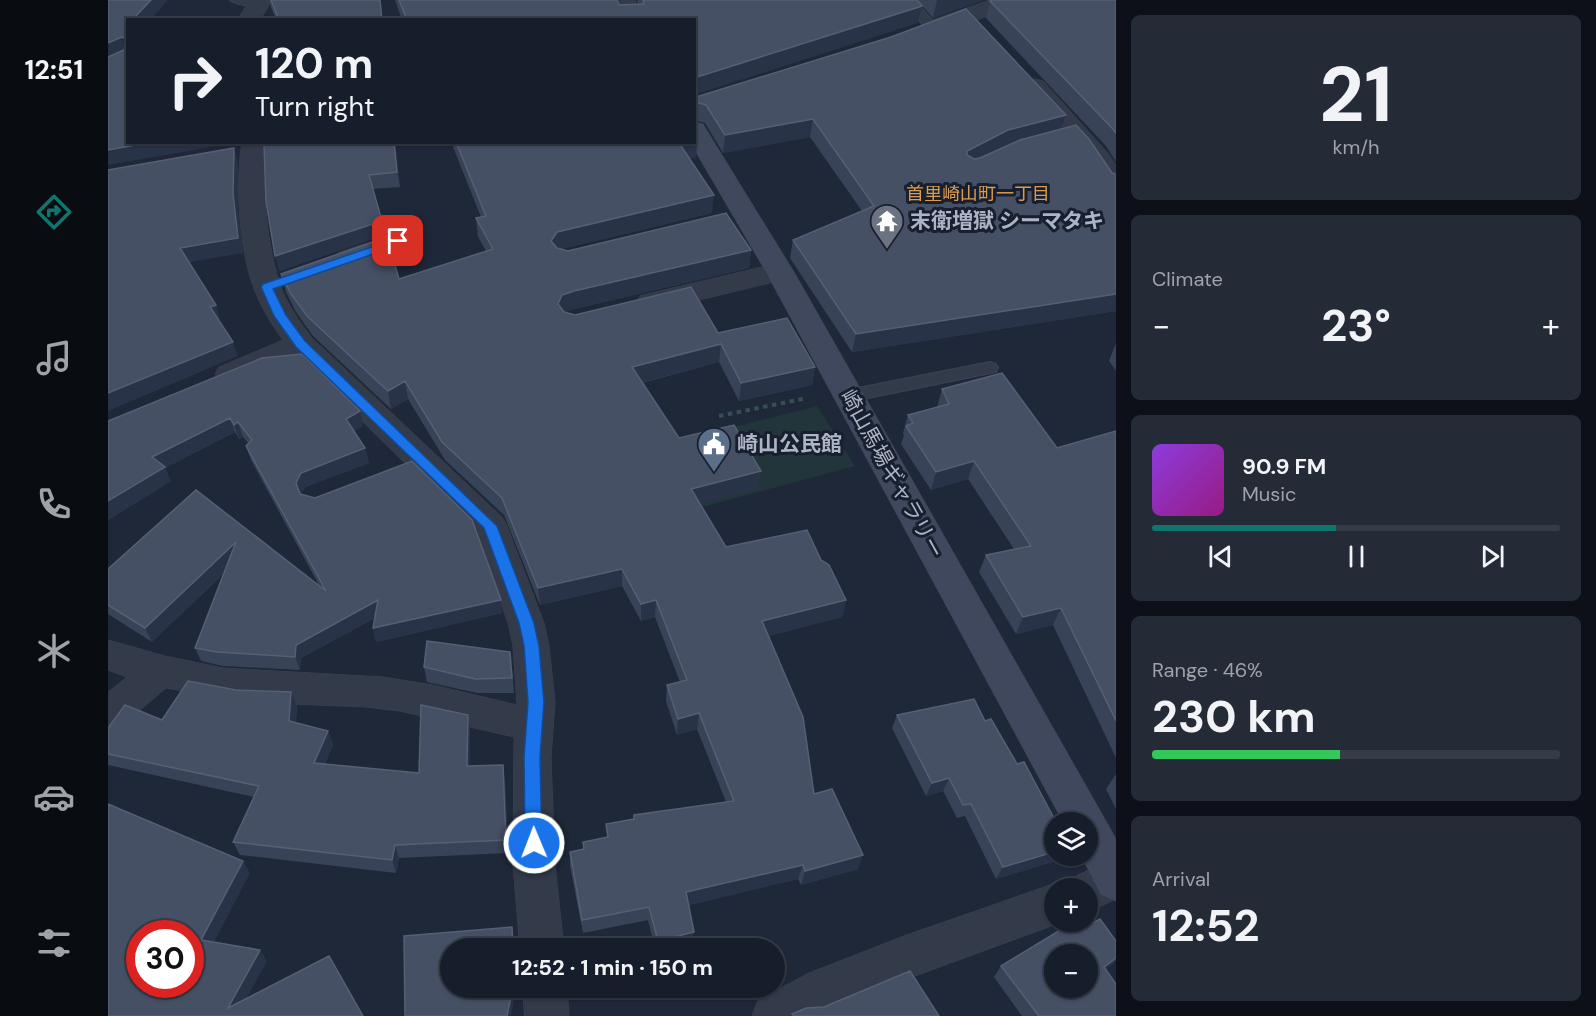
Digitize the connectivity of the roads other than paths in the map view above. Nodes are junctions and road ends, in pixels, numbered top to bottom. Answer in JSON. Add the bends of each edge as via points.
{"nodes":[{"id":1,"x":236,"y":0,"type":"edge"},
{"id":2,"x":624,"y":0,"type":"edge"},
{"id":3,"x":906,"y":0,"type":"edge"},
{"id":4,"x":1010,"y":0,"type":"edge"},
{"id":5,"x":257,"y":7,"type":"edge"},
{"id":6,"x":967,"y":16,"type":"junction"},
{"id":7,"x":630,"y":18,"type":"edge"},
{"id":8,"x":933,"y":28,"type":"junction"},
{"id":9,"x":986,"y":33,"type":"edge"},
{"id":10,"x":911,"y":36,"type":"edge"},
{"id":11,"x":1017,"y":67,"type":"edge"},
{"id":12,"x":696,"y":132,"type":"edge"},
{"id":13,"x":1089,"y":143,"type":"edge"},
{"id":14,"x":254,"y":149,"type":"edge"},
{"id":15,"x":1116,"y":185,"type":"edge"},
{"id":16,"x":747,"y":215,"type":"junction"},
{"id":17,"x":716,"y":223,"type":"edge"},
{"id":18,"x":398,"y":241,"type":"dead end"},
{"id":19,"x":322,"y":268,"type":"edge"},
{"id":20,"x":780,"y":272,"type":"junction"},
{"id":21,"x":621,"y":310,"type":"edge"},
{"id":22,"x":300,"y":344,"type":"junction"},
{"id":23,"x":990,"y":368,"type":"dead end"},
{"id":24,"x":204,"y":385,"type":"edge"},
{"id":25,"x":848,"y":396,"type":"junction"},
{"id":26,"x":420,"y":458,"type":"junction"},
{"id":27,"x":390,"y":470,"type":"edge"},
{"id":28,"x":108,"y":655,"type":"edge"},
{"id":29,"x":159,"y":672,"type":"junction"},
{"id":30,"x":108,"y":714,"type":"edge"},
{"id":31,"x":533,"y":725,"type":"junction"},
{"id":32,"x":1078,"y":812,"type":"edge"},
{"id":33,"x":1098,"y":854,"type":"edge"},
{"id":34,"x":1108,"y":882,"type":"edge"},
{"id":35,"x":1044,"y":909,"type":"edge"},
{"id":36,"x":541,"y":938,"type":"edge"},
{"id":37,"x":546,"y":998,"type":"edge"},
{"id":38,"x":548,"y":1016,"type":"edge"},
{"id":39,"x":774,"y":1016,"type":"edge"}],
"edges":[{"from":1,"to":5,"type":"lane"},
{"from":2,"to":7,"type":"street"},
{"from":3,"to":8,"type":"lane"},
{"from":4,"to":6,"type":"street"},
{"from":6,"to":8,"type":"street"},
{"from":6,"to":9,"type":"street"},
{"from":8,"to":10,"type":"street"},
{"from":11,"to":13,"type":"street"},
{"from":12,"to":16,"type":"street","name":"崎山馬場ギャラリー"},
{"from":13,"to":15,"type":"street"},
{"from":14,"to":22,"type":"street","via":[[257,230],[278,283],[280,316]]},
{"from":16,"to":17,"type":"street"},
{"from":16,"to":20,"type":"street","name":"崎山馬場ギャラリー"},
{"from":18,"to":19,"type":"street"},
{"from":20,"to":21,"type":"street"},
{"from":20,"to":25,"type":"street","name":"崎山馬場ギャラリー"},
{"from":22,"to":24,"type":"street"},
{"from":22,"to":26,"type":"street"},
{"from":23,"to":25,"type":"lane"},
{"from":25,"to":32,"type":"street","name":"崎山馬場ギャラリー"},
{"from":26,"to":27,"type":"street"},
{"from":26,"to":31,"type":"street","via":[[490,526],[531,646],[536,702]]},
{"from":28,"to":29,"type":"street"},
{"from":29,"to":30,"type":"street"},
{"from":29,"to":31,"type":"street","via":[[219,684],[400,695]]},
{"from":31,"to":36,"type":"street","via":[[534,865]]},
{"from":33,"to":34,"type":"street"},
{"from":35,"to":39,"type":"street","via":[[874,969]]},
{"from":37,"to":38,"type":"street"}]}
